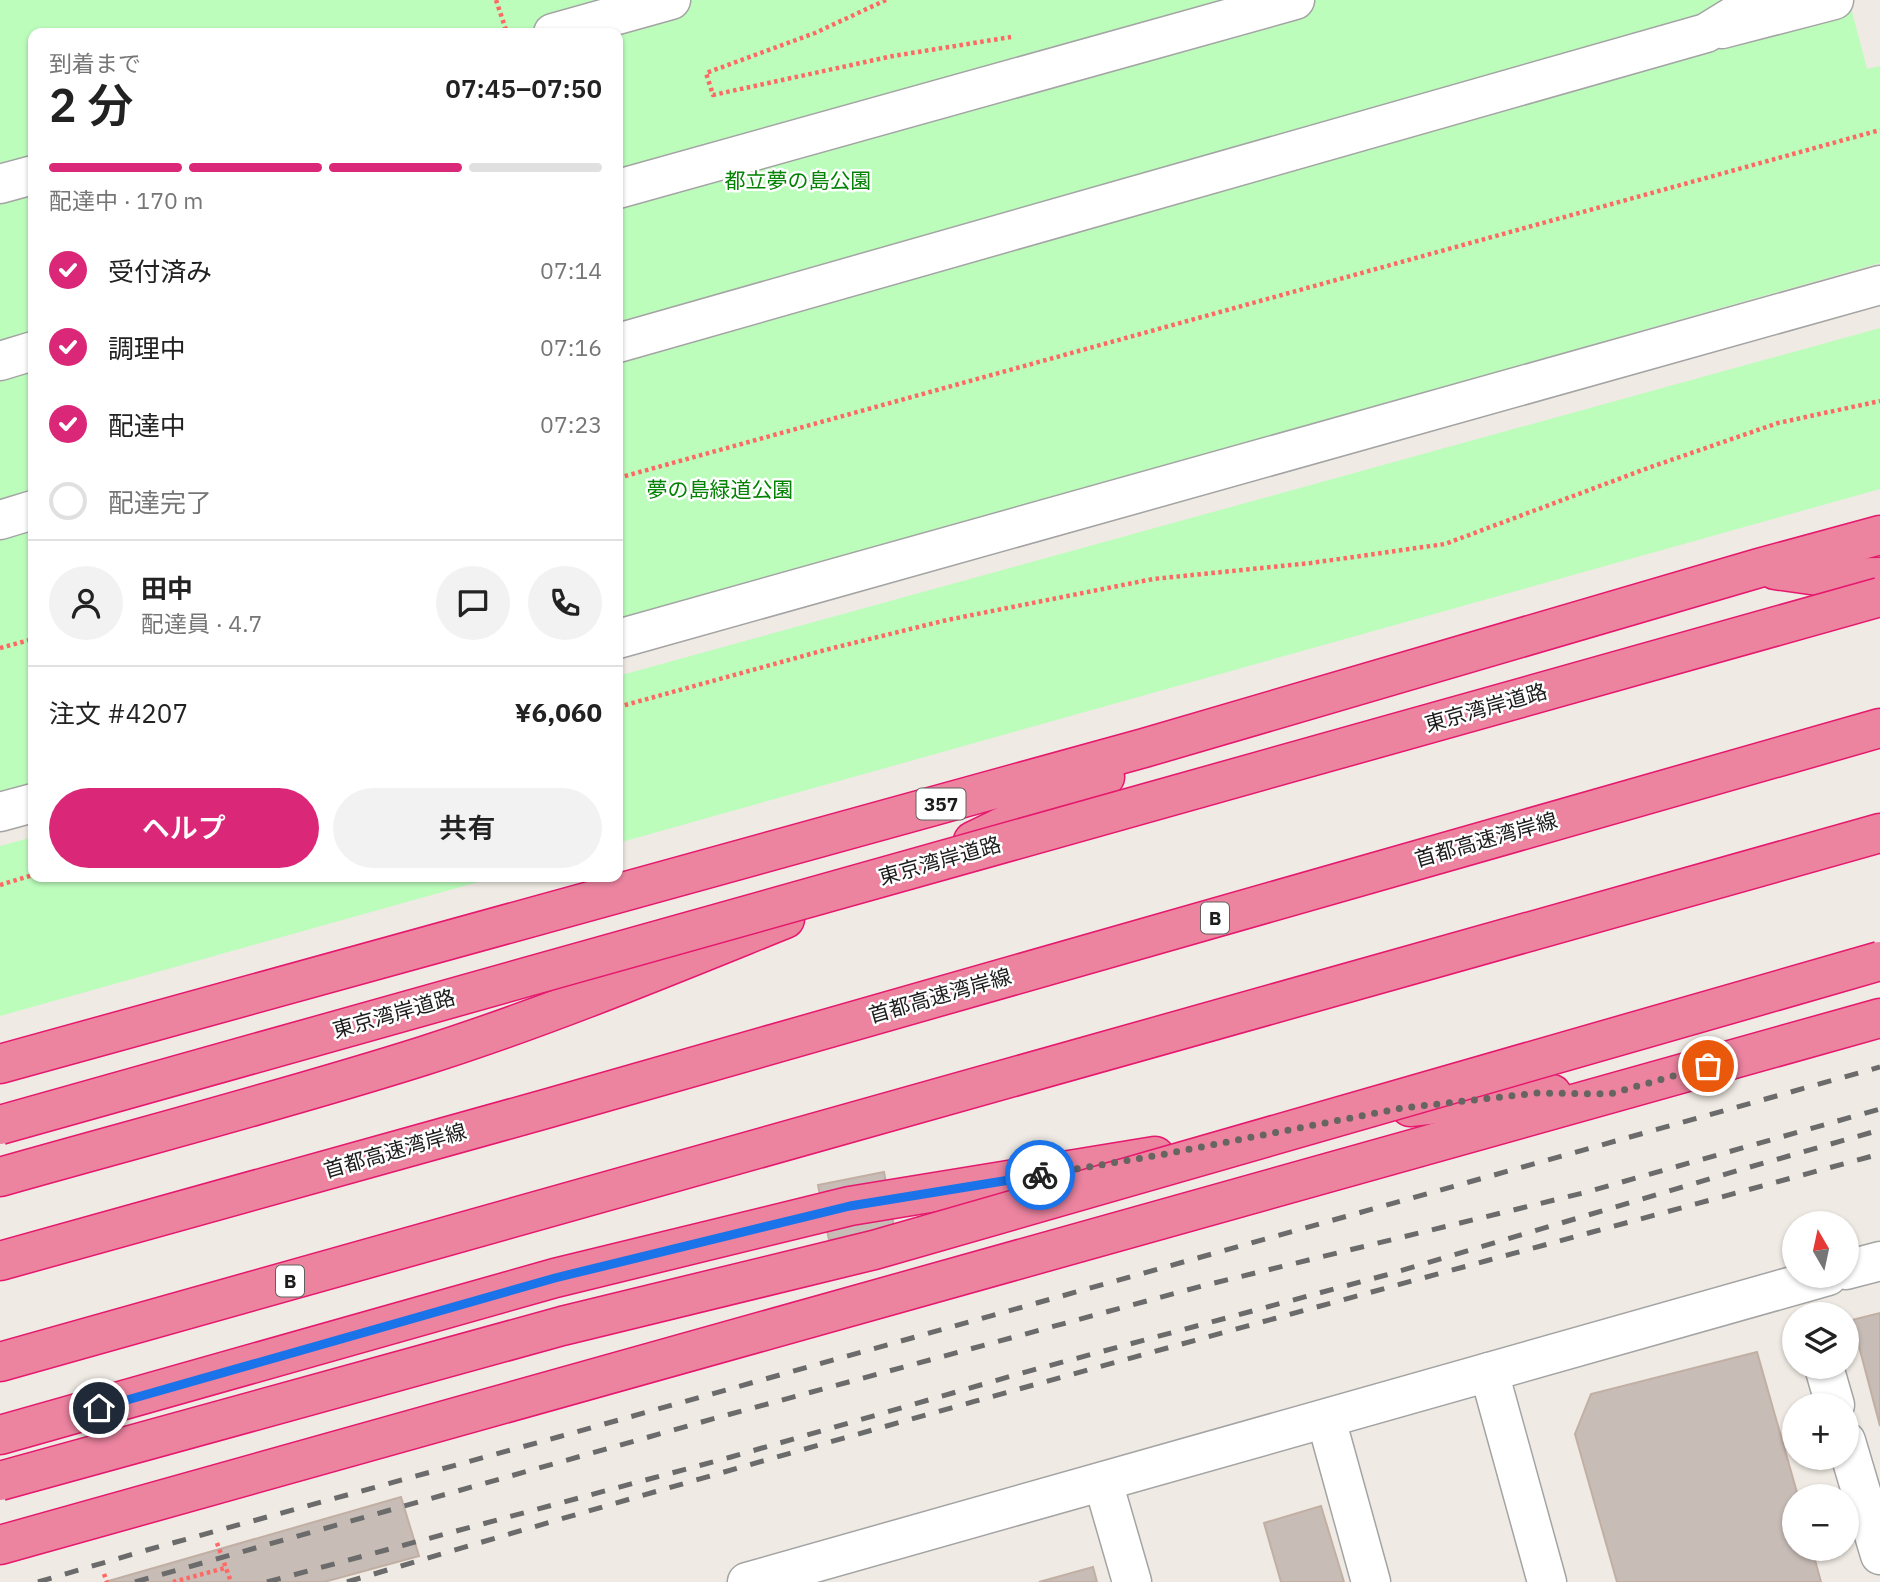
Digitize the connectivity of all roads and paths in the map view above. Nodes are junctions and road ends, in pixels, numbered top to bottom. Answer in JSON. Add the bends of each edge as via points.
{"nodes":[{"id":1,"x":496,"y":0,"type":"edge"},
{"id":2,"x":671,"y":0,"type":"edge"},
{"id":3,"x":886,"y":0,"type":"edge"},
{"id":4,"x":1295,"y":0,"type":"edge"},
{"id":5,"x":1751,"y":0,"type":"edge"},
{"id":6,"x":1834,"y":0,"type":"edge"},
{"id":7,"x":505,"y":28,"type":"edge"},
{"id":8,"x":571,"y":28,"type":"edge"},
{"id":9,"x":1706,"y":33,"type":"junction"},
{"id":10,"x":1020,"y":35,"type":"dead end"},
{"id":11,"x":1880,"y":130,"type":"edge"},
{"id":12,"x":623,"y":188,"type":"edge"},
{"id":13,"x":1880,"y":285,"type":"edge"},
{"id":14,"x":1880,"y":312,"type":"edge"},
{"id":15,"x":623,"y":343,"type":"edge"},
{"id":16,"x":28,"y":352,"type":"edge"},
{"id":17,"x":0,"y":360,"type":"edge"},
{"id":18,"x":1880,"y":401,"type":"edge"},
{"id":19,"x":623,"y":477,"type":"edge"},
{"id":20,"x":28,"y":512,"type":"edge"},
{"id":21,"x":0,"y":520,"type":"edge"},
{"id":22,"x":1880,"y":535,"type":"edge"},
{"id":23,"x":1759,"y":568,"type":"junction"},
{"id":24,"x":1880,"y":577,"type":"edge"},
{"id":25,"x":1880,"y":597,"type":"edge"},
{"id":26,"x":623,"y":638,"type":"edge"},
{"id":27,"x":28,"y":640,"type":"edge"},
{"id":28,"x":0,"y":648,"type":"edge"},
{"id":29,"x":623,"y":663,"type":"edge"},
{"id":30,"x":623,"y":706,"type":"edge"},
{"id":31,"x":1880,"y":728,"type":"edge"},
{"id":32,"x":1144,"y":748,"type":"junction"},
{"id":33,"x":28,"y":804,"type":"edge"},
{"id":34,"x":0,"y":812,"type":"edge"},
{"id":35,"x":28,"y":828,"type":"edge"},
{"id":36,"x":1880,"y":833,"type":"edge"},
{"id":37,"x":0,"y":836,"type":"edge"},
{"id":38,"x":28,"y":877,"type":"edge"},
{"id":39,"x":0,"y":885,"type":"edge"},
{"id":40,"x":1880,"y":961,"type":"edge"},
{"id":41,"x":1880,"y":1017,"type":"edge"},
{"id":42,"x":0,"y":1064,"type":"edge"},
{"id":43,"x":1610,"y":1094,"type":"junction"},
{"id":44,"x":0,"y":1125,"type":"edge"},
{"id":45,"x":0,"y":1177,"type":"edge"},
{"id":46,"x":0,"y":1261,"type":"edge"},
{"id":47,"x":1880,"y":1261,"type":"edge"},
{"id":48,"x":1859,"y":1267,"type":"edge"},
{"id":49,"x":1812,"y":1291,"type":"edge"},
{"id":50,"x":0,"y":1362,"type":"edge"},
{"id":51,"x":1489,"y":1372,"type":"junction"},
{"id":52,"x":1326,"y":1419,"type":"junction"},
{"id":53,"x":0,"y":1436,"type":"edge"},
{"id":54,"x":1855,"y":1470,"type":"edge"},
{"id":55,"x":0,"y":1481,"type":"edge"},
{"id":56,"x":1103,"y":1482,"type":"junction"},
{"id":57,"x":216,"y":1543,"type":"dead end"},
{"id":58,"x":0,"y":1545,"type":"edge"},
{"id":59,"x":1880,"y":1555,"type":"edge"},
{"id":60,"x":225,"y":1568,"type":"junction"},
{"id":61,"x":104,"y":1574,"type":"dead end"},
{"id":62,"x":107,"y":1582,"type":"edge"},
{"id":63,"x":173,"y":1582,"type":"edge"},
{"id":64,"x":231,"y":1582,"type":"edge"},
{"id":65,"x":747,"y":1582,"type":"edge"},
{"id":66,"x":1132,"y":1582,"type":"edge"},
{"id":67,"x":1371,"y":1582,"type":"edge"},
{"id":68,"x":1547,"y":1582,"type":"edge"}],
"edges":[{"from":1,"to":7,"type":"path"},
{"from":2,"to":8,"type":"street"},
{"from":3,"to":10,"type":"path","via":[[815,33],[706,73],[713,95],[893,56]]},
{"from":4,"to":12,"type":"street"},
{"from":5,"to":9,"type":"street"},
{"from":6,"to":9,"type":"street"},
{"from":9,"to":15,"type":"street"},
{"from":11,"to":19,"type":"path"},
{"from":13,"to":26,"type":"street"},
{"from":14,"to":29,"type":"street"},
{"from":16,"to":17,"type":"street"},
{"from":18,"to":30,"type":"path","via":[[1778,423],[1445,544],[1139,582],[825,649]]},
{"from":20,"to":21,"type":"street"},
{"from":22,"to":23,"type":"highway","number":"357"},
{"from":23,"to":24,"type":"highway","via":[[1832,578]]},
{"from":23,"to":32,"type":"highway","number":"357"},
{"from":25,"to":44,"type":"highway","name":"東京湾岸道路","bridge":true},
{"from":27,"to":28,"type":"path"},
{"from":31,"to":46,"type":"highway","name":"首都高速湾岸線","number":"B"},
{"from":32,"to":42,"type":"highway","number":"357"},
{"from":32,"to":45,"type":"highway","via":[[1100,780],[954,850],[581,1001],[424,1056]]},
{"from":33,"to":34,"type":"street"},
{"from":35,"to":37,"type":"street"},
{"from":36,"to":50,"type":"highway","number":"B"},
{"from":38,"to":39,"type":"path"},
{"from":40,"to":55,"type":"highway","bridge":true,"via":[[873,1250],[562,1326]]},
{"from":41,"to":43,"type":"highway"},
{"from":43,"to":53,"type":"highway","via":[[1537,1093],[1402,1108],[1160,1155],[850,1206],[555,1278]]},
{"from":43,"to":58,"type":"highway"},
{"from":47,"to":48,"type":"street"},
{"from":49,"to":51,"type":"street"},
{"from":51,"to":52,"type":"street"},
{"from":51,"to":68,"type":"street"},
{"from":52,"to":56,"type":"street"},
{"from":52,"to":67,"type":"street"},
{"from":54,"to":59,"type":"street"},
{"from":56,"to":65,"type":"street"},
{"from":56,"to":66,"type":"street"},
{"from":57,"to":60,"type":"path"},
{"from":60,"to":63,"type":"path"},
{"from":60,"to":64,"type":"path"},
{"from":61,"to":62,"type":"path"}]}
